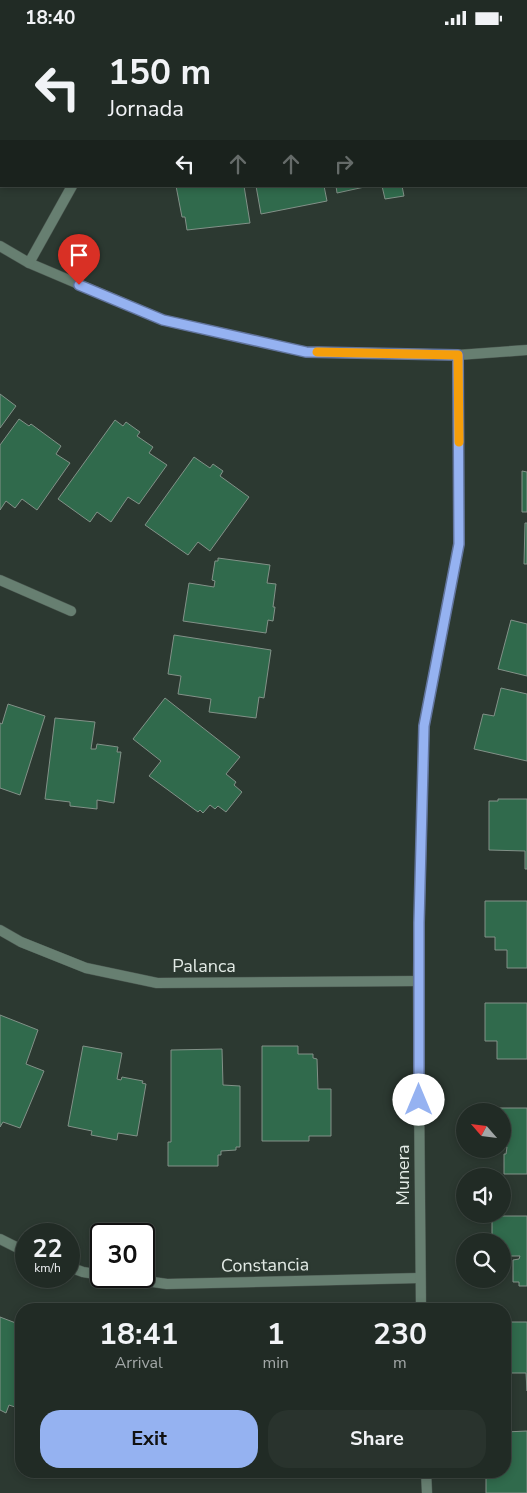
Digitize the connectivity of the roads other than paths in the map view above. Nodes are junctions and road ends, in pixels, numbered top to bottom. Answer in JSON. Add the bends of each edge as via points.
{"nodes":[{"id":1,"x":71,"y":187,"type":"edge"},
{"id":2,"x":0,"y":246,"type":"edge"},
{"id":3,"x":28,"y":263,"type":"junction"},
{"id":4,"x":527,"y":350,"type":"edge"},
{"id":5,"x":458,"y":355,"type":"junction"},
{"id":6,"x":0,"y":580,"type":"edge"},
{"id":7,"x":71,"y":611,"type":"dead end"},
{"id":8,"x":0,"y":930,"type":"edge"},
{"id":9,"x":418,"y":981,"type":"junction"},
{"id":10,"x":0,"y":1239,"type":"edge"},
{"id":11,"x":15,"y":1246,"type":"edge"},
{"id":12,"x":420,"y":1278,"type":"junction"},
{"id":13,"x":155,"y":1282,"type":"edge"},
{"id":14,"x":421,"y":1303,"type":"edge"},
{"id":15,"x":426,"y":1478,"type":"edge"},
{"id":16,"x":427,"y":1493,"type":"edge"}],
"edges":[{"from":1,"to":3,"type":"street"},
{"from":2,"to":3,"type":"street"},
{"from":3,"to":5,"type":"street","via":[[163,320],[306,352]]},
{"from":4,"to":5,"type":"street"},
{"from":5,"to":9,"type":"street","name":"Munera","via":[[459,544],[424,726]]},
{"from":6,"to":7,"type":"street"},
{"from":8,"to":9,"type":"street","name":"Palanca","via":[[86,968],[157,983]]},
{"from":9,"to":12,"type":"street","name":"Munera"},
{"from":10,"to":11,"type":"street"},
{"from":12,"to":13,"type":"street","name":"Constancia"},
{"from":12,"to":14,"type":"street","name":"Munera"},
{"from":15,"to":16,"type":"street"}]}
